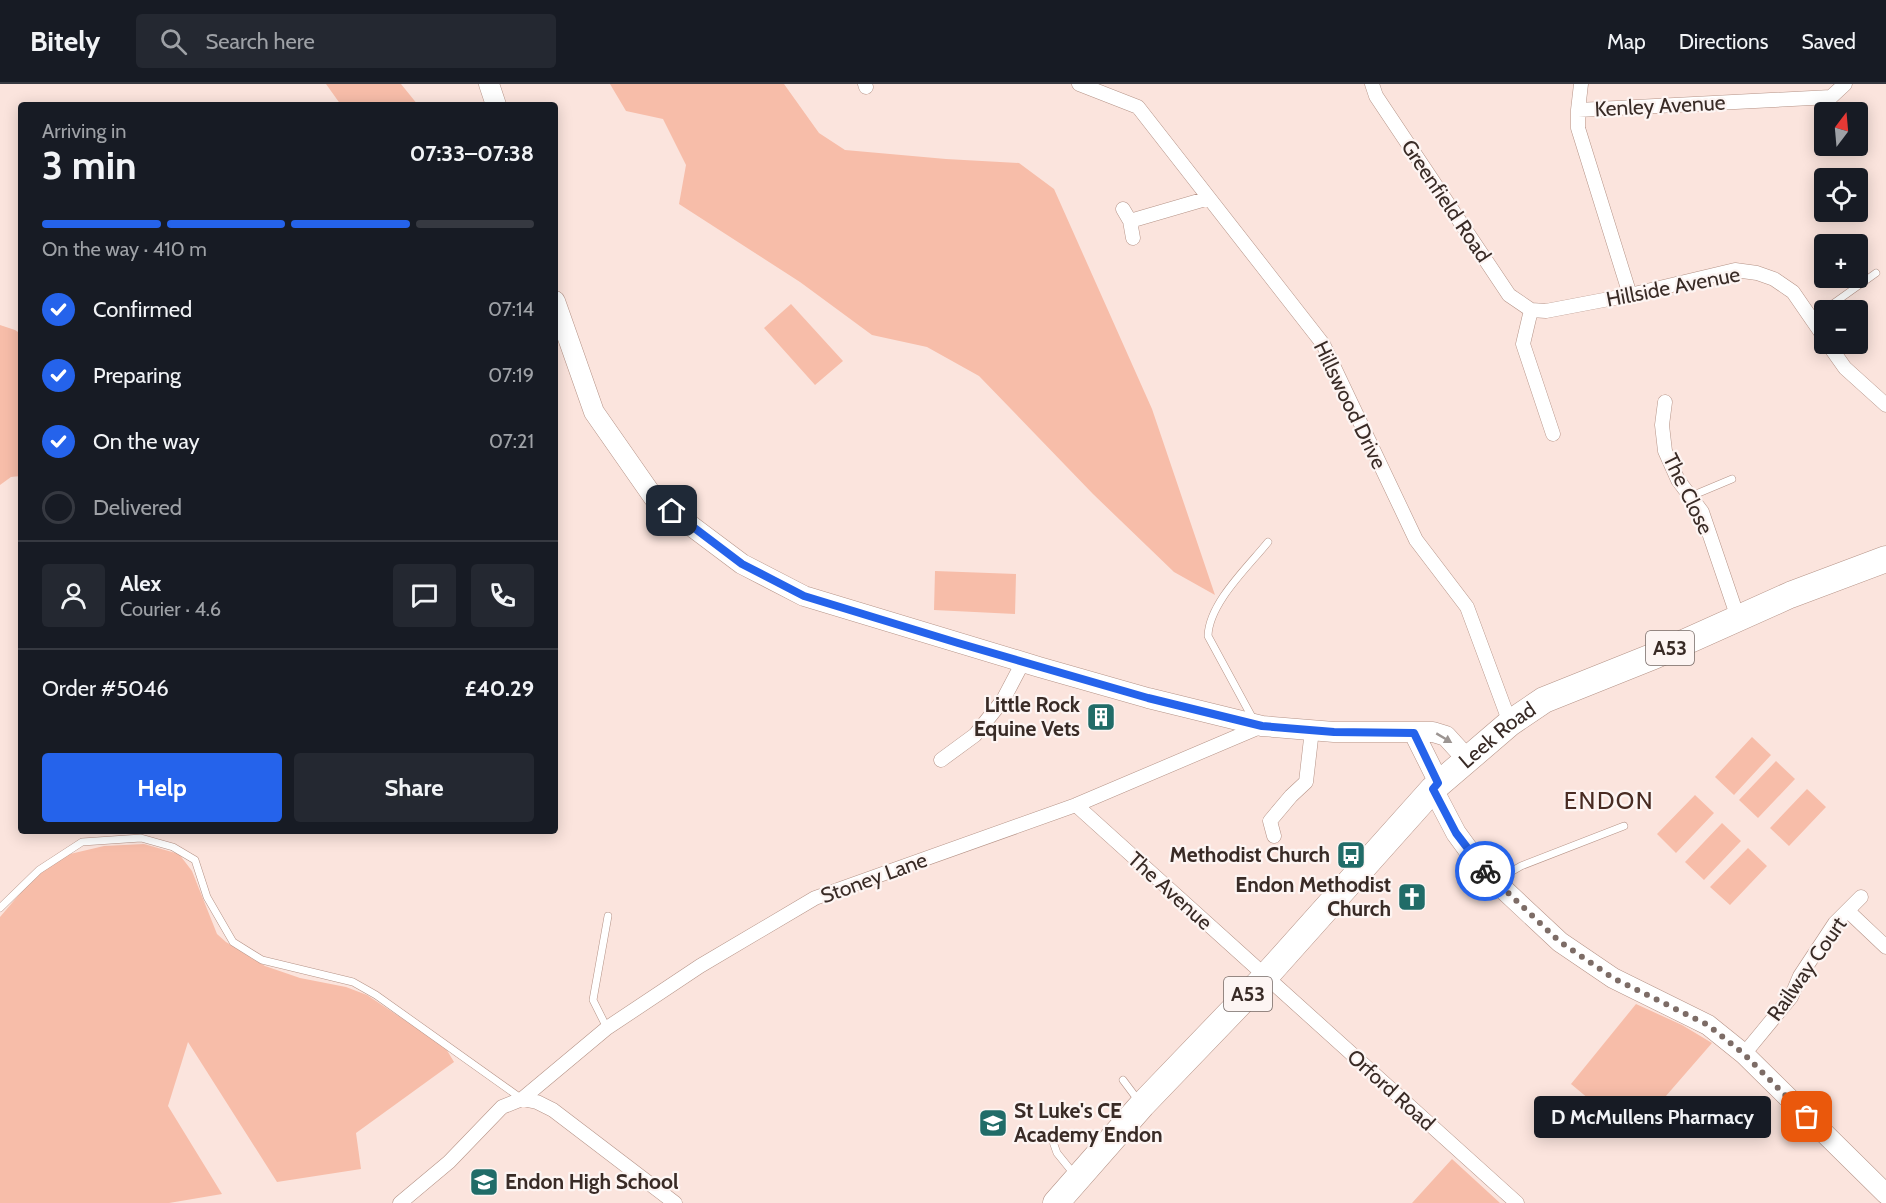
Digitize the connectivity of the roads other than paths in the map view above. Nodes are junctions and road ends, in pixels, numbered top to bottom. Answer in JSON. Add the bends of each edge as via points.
{"nodes":[{"id":1,"x":489,"y":84,"type":"edge"},
{"id":2,"x":1079,"y":84,"type":"edge"},
{"id":3,"x":1372,"y":84,"type":"edge"},
{"id":4,"x":1581,"y":84,"type":"edge"},
{"id":5,"x":1845,"y":84,"type":"edge"},
{"id":6,"x":495,"y":102,"type":"edge"},
{"id":7,"x":1578,"y":110,"type":"junction"},
{"id":8,"x":1209,"y":198,"type":"junction"},
{"id":9,"x":1123,"y":209,"type":"dead end"},
{"id":10,"x":1130,"y":221,"type":"junction"},
{"id":11,"x":1133,"y":238,"type":"dead end"},
{"id":12,"x":1876,"y":273,"type":"dead end"},
{"id":13,"x":1630,"y":295,"type":"junction"},
{"id":14,"x":558,"y":310,"type":"edge"},
{"id":15,"x":1531,"y":310,"type":"junction"},
{"id":16,"x":1813,"y":318,"type":"joint"},
{"id":17,"x":1835,"y":354,"type":"edge"},
{"id":18,"x":1665,"y":402,"type":"dead end"},
{"id":19,"x":1886,"y":405,"type":"edge"},
{"id":20,"x":1553,"y":434,"type":"dead end"},
{"id":21,"x":1732,"y":479,"type":"dead end"},
{"id":22,"x":1689,"y":497,"type":"junction"},
{"id":23,"x":1268,"y":542,"type":"dead end"},
{"id":24,"x":1886,"y":559,"type":"edge"},
{"id":25,"x":1738,"y":618,"type":"junction"},
{"id":26,"x":1023,"y":662,"type":"junction"},
{"id":27,"x":1510,"y":723,"type":"junction"},
{"id":28,"x":1259,"y":725,"type":"junction"},
{"id":29,"x":1312,"y":730,"type":"junction"},
{"id":30,"x":1414,"y":733,"type":"junction"},
{"id":31,"x":1466,"y":758,"type":"junction"},
{"id":32,"x":941,"y":760,"type":"dead end"},
{"id":33,"x":1436,"y":786,"type":"junction"},
{"id":34,"x":1076,"y":805,"type":"junction"},
{"id":35,"x":1624,"y":826,"type":"dead end"},
{"id":36,"x":1274,"y":836,"type":"dead end"},
{"id":37,"x":1495,"y":881,"type":"junction"},
{"id":38,"x":1861,"y":897,"type":"dead end"},
{"id":39,"x":0,"y":908,"type":"edge"},
{"id":40,"x":1848,"y":911,"type":"junction"},
{"id":41,"x":608,"y":916,"type":"dead end"},
{"id":42,"x":1886,"y":947,"type":"edge"},
{"id":43,"x":1264,"y":977,"type":"junction"},
{"id":44,"x":606,"y":1028,"type":"junction"},
{"id":45,"x":1744,"y":1054,"type":"junction"},
{"id":46,"x":1123,"y":1080,"type":"dead end"},
{"id":47,"x":522,"y":1099,"type":"junction"},
{"id":48,"x":1142,"y":1105,"type":"junction"},
{"id":49,"x":1052,"y":1139,"type":"dead end"},
{"id":50,"x":1077,"y":1179,"type":"junction"},
{"id":51,"x":1886,"y":1195,"type":"edge"},
{"id":52,"x":400,"y":1203,"type":"edge"},
{"id":53,"x":675,"y":1203,"type":"edge"},
{"id":54,"x":1056,"y":1203,"type":"edge"},
{"id":55,"x":1517,"y":1203,"type":"edge"},
{"id":56,"x":1876,"y":1203,"type":"edge"}],
"edges":[{"from":1,"to":6,"type":"main road"},
{"from":2,"to":8,"type":"street","name":"Hillswood Drive","via":[[1138,107]]},
{"from":3,"to":15,"type":"street","name":"Greenfield Road","via":[[1376,96],[1509,295]]},
{"from":4,"to":7,"type":"street"},
{"from":5,"to":7,"type":"street","name":"Kenley Avenue","via":[[1832,97]]},
{"from":7,"to":13,"type":"street","via":[[1578,129]]},
{"from":8,"to":10,"type":"street"},
{"from":8,"to":27,"type":"street","name":"Hillswood Drive","via":[[1323,344],[1416,540],[1467,607]]},
{"from":9,"to":10,"type":"street"},
{"from":10,"to":11,"type":"street"},
{"from":12,"to":16,"type":"lane"},
{"from":13,"to":15,"type":"street","name":"Hillside Avenue","via":[[1546,311]]},
{"from":13,"to":16,"type":"street","name":"Hillside Avenue","via":[[1735,270],[1774,279],[1793,292]]},
{"from":14,"to":26,"type":"main road","via":[[594,412],[654,498],[742,564],[804,596]]},
{"from":15,"to":20,"type":"street","via":[[1523,344]]},
{"from":17,"to":19,"type":"street"},
{"from":18,"to":22,"type":"street","name":"The Close","via":[[1665,451]]},
{"from":21,"to":22,"type":"lane"},
{"from":22,"to":25,"type":"street","name":"The Close","via":[[1702,512]]},
{"from":23,"to":28,"type":"lane","via":[[1216,607],[1208,625],[1208,636]]},
{"from":24,"to":25,"type":"highway","name":"Leek Road","number":"A53"},
{"from":25,"to":27,"type":"highway","name":"Leek Road","number":"A53","via":[[1544,700]]},
{"from":26,"to":28,"type":"main road"},
{"from":26,"to":32,"type":"street","via":[[1003,700],[975,735]]},
{"from":27,"to":31,"type":"highway","name":"Leek Road","number":"A53"},
{"from":28,"to":29,"type":"main road"},
{"from":28,"to":34,"type":"street","name":"Stoney Lane"},
{"from":29,"to":30,"type":"main road"},
{"from":29,"to":36,"type":"street","via":[[1306,782],[1270,821]]},
{"from":30,"to":31,"type":"main road","one_way":true,"via":[[1446,736]]},
{"from":30,"to":33,"type":"main road"},
{"from":31,"to":33,"type":"highway","name":"Leek Road","number":"A53"},
{"from":33,"to":37,"type":"main road","via":[[1456,833]]},
{"from":33,"to":43,"type":"highway","name":"Leek Road","number":"A53"},
{"from":34,"to":43,"type":"street","name":"The Avenue"},
{"from":34,"to":44,"type":"street","name":"Stoney Lane","via":[[815,898]]},
{"from":35,"to":37,"type":"lane","via":[[1521,866]]},
{"from":37,"to":45,"type":"main road","via":[[1560,942],[1613,978],[1708,1025]]},
{"from":38,"to":40,"type":"street","name":"Railway Court"},
{"from":39,"to":47,"type":"lane","via":[[39,870],[82,842],[141,838],[173,847],[195,860],[207,897],[233,942],[262,960],[353,982],[376,994]]},
{"from":40,"to":42,"type":"street","name":"Railway Court"},
{"from":40,"to":45,"type":"street","name":"Railway Court","via":[[1835,923],[1791,997]]},
{"from":41,"to":44,"type":"lane","via":[[593,1000]]},
{"from":43,"to":48,"type":"highway","name":"Leek Road","number":"A53"},
{"from":43,"to":55,"type":"street","name":"Orford Road"},
{"from":44,"to":47,"type":"street","name":"Stoney Lane"},
{"from":45,"to":51,"type":"main road"},
{"from":46,"to":48,"type":"lane"},
{"from":47,"to":52,"type":"street","name":"Stoney Lane","via":[[502,1107],[449,1162]]},
{"from":47,"to":53,"type":"street","via":[[553,1110]]},
{"from":48,"to":50,"type":"highway","name":"Leek Road","number":"A53"},
{"from":49,"to":50,"type":"lane","via":[[1057,1153]]},
{"from":50,"to":54,"type":"highway","name":"Leek Road","number":"A53"},
{"from":51,"to":56,"type":"street"}]}
